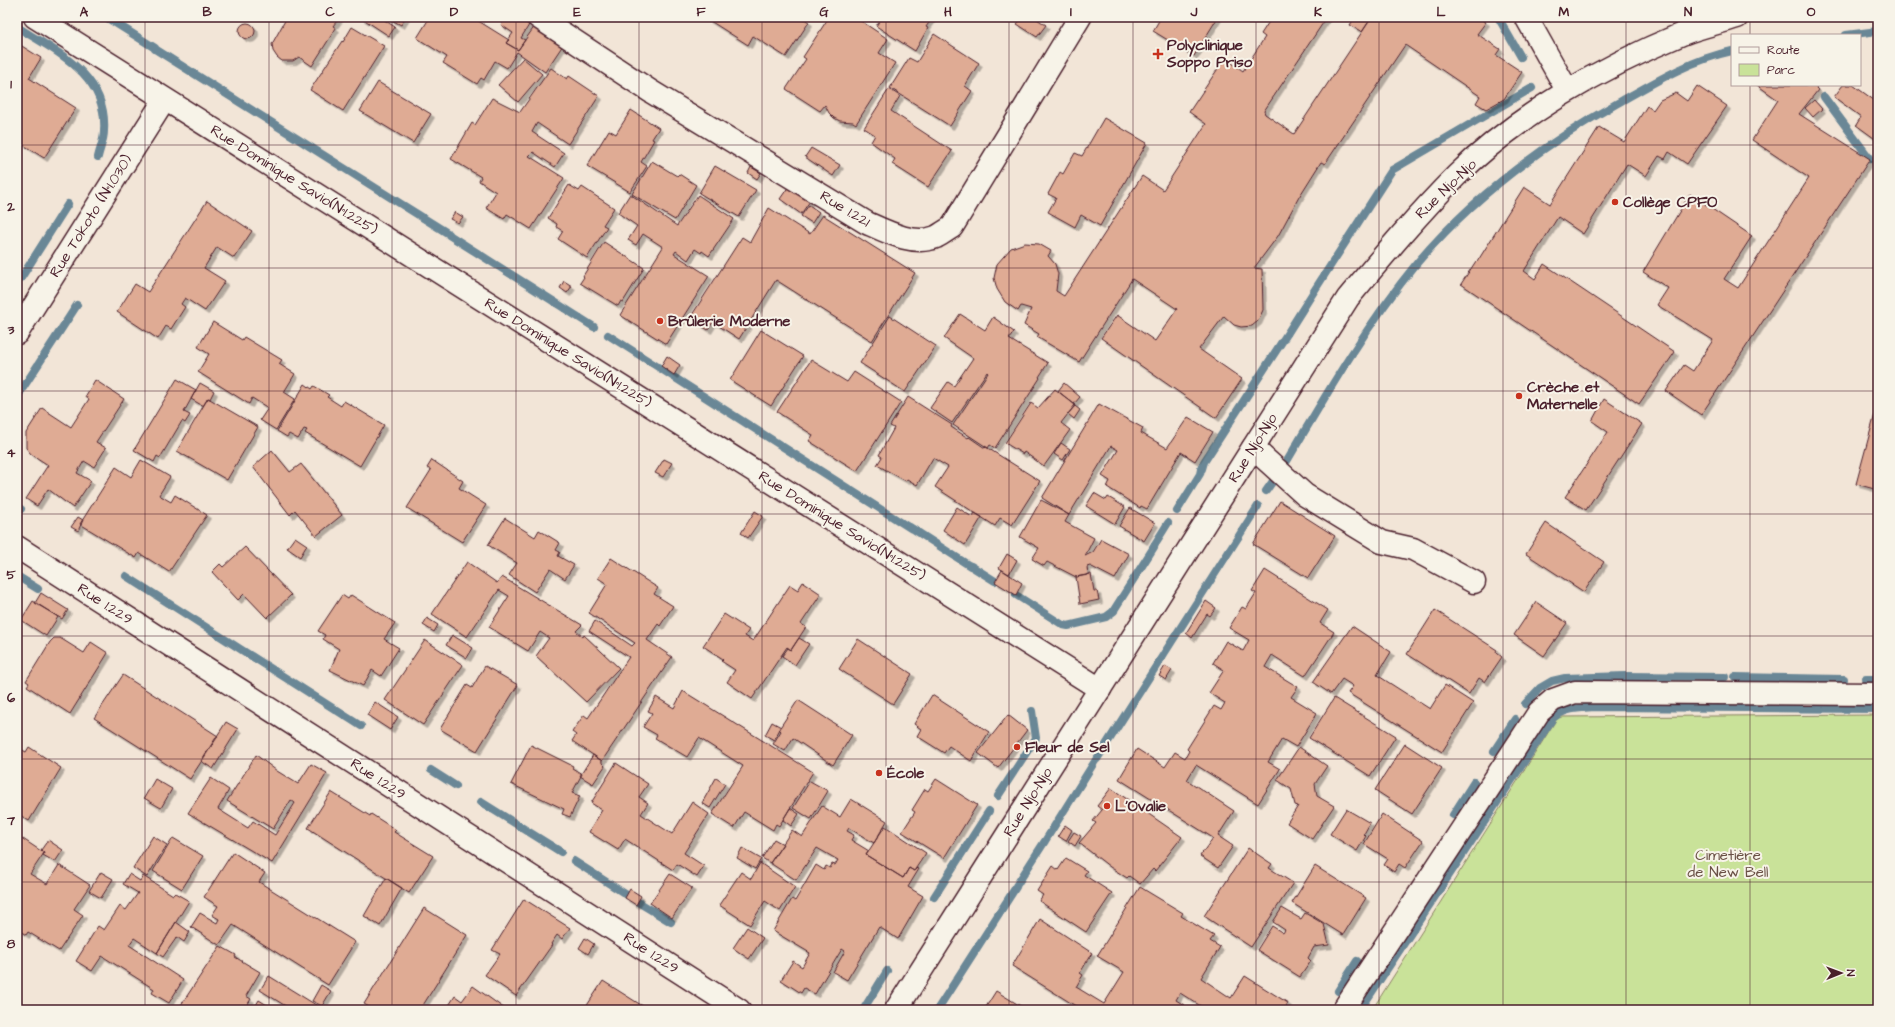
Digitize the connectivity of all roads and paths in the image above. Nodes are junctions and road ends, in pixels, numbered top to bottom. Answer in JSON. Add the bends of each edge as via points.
{"nodes":[{"id":1,"x":35,"y":17,"type":"edge"},
{"id":2,"x":538,"y":17,"type":"edge"},
{"id":3,"x":1080,"y":17,"type":"edge"},
{"id":4,"x":1526,"y":17,"type":"edge"},
{"id":5,"x":1737,"y":17,"type":"edge"},
{"id":6,"x":1567,"y":90,"type":"junction"},
{"id":7,"x":165,"y":99,"type":"junction"},
{"id":8,"x":17,"y":333,"type":"edge"},
{"id":9,"x":1253,"y":448,"type":"junction"},
{"id":10,"x":17,"y":547,"type":"edge"},
{"id":11,"x":1474,"y":582,"type":"dead end"},
{"id":12,"x":1100,"y":689,"type":"junction"},
{"id":13,"x":1878,"y":694,"type":"edge"},
{"id":14,"x":739,"y":1010,"type":"edge"},
{"id":15,"x":896,"y":1010,"type":"edge"},
{"id":16,"x":1343,"y":1010,"type":"edge"}],
"edges":[{"from":1,"to":7,"type":"street","name":"Rue Dominique Savio(N°1.225)"},
{"from":2,"to":3,"type":"street","name":"Rue 1.221","via":[[650,91],[867,223],[888,233],[913,239],[936,237],[952,226]]},
{"from":4,"to":6,"type":"street"},
{"from":5,"to":6,"type":"street","name":"Rue Njo-Njo","via":[[1683,34]]},
{"from":6,"to":9,"type":"street","name":"Rue Njo-Njo","via":[[1510,130],[1458,174],[1409,225],[1348,298]]},
{"from":7,"to":8,"type":"street","name":"Rue Tokoto (N°1.030)"},
{"from":7,"to":12,"type":"street","name":"Rue Dominique Savio(N°1.225)"},
{"from":9,"to":11,"type":"street","via":[[1305,495],[1337,515],[1382,542],[1413,549]]},
{"from":9,"to":12,"type":"street","name":"Rue Njo-Njo"},
{"from":10,"to":14,"type":"street","name":"Rue 1.229"},
{"from":12,"to":15,"type":"street","name":"Rue Njo-Njo"},
{"from":13,"to":16,"type":"street","via":[[1575,692],[1553,700],[1539,712]]}]}
